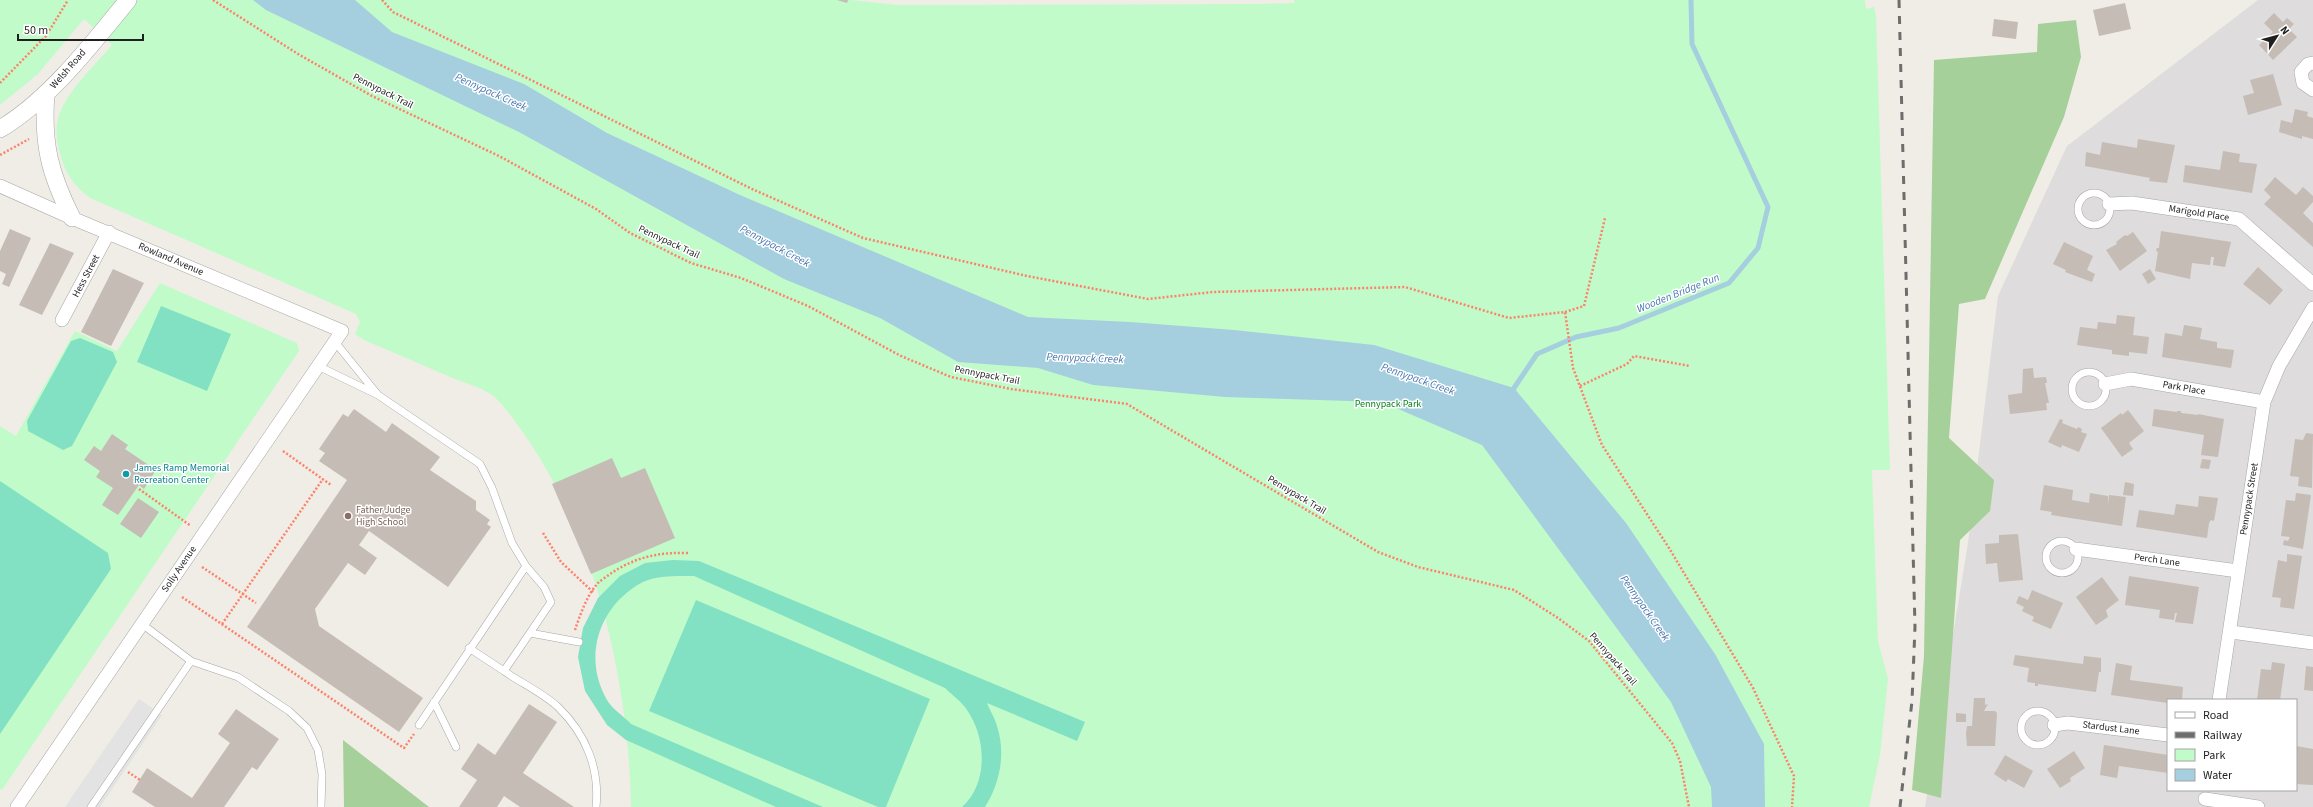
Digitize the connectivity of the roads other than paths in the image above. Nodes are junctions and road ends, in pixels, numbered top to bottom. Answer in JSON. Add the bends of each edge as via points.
{"nodes":[{"id":1,"x":125,"y":4,"type":"edge"},
{"id":2,"x":2313,"y":63,"type":"edge"},
{"id":3,"x":2313,"y":90,"type":"edge"},
{"id":4,"x":46,"y":94,"type":"junction"},
{"id":5,"x":0,"y":129,"type":"edge"},
{"id":6,"x":0,"y":186,"type":"edge"},
{"id":7,"x":2109,"y":204,"type":"junction"},
{"id":8,"x":72,"y":218,"type":"junction"},
{"id":9,"x":109,"y":232,"type":"junction"},
{"id":10,"x":2313,"y":284,"type":"edge"},
{"id":11,"x":2313,"y":308,"type":"edge"},
{"id":12,"x":62,"y":320,"type":"dead end"},
{"id":13,"x":338,"y":337,"type":"junction"},
{"id":14,"x":318,"y":366,"type":"junction"},
{"id":15,"x":2105,"y":384,"type":"junction"},
{"id":16,"x":378,"y":395,"type":"junction"},
{"id":17,"x":2264,"y":402,"type":"junction"},
{"id":18,"x":2076,"y":550,"type":"junction"},
{"id":19,"x":526,"y":566,"type":"junction"},
{"id":20,"x":2238,"y":571,"type":"junction"},
{"id":21,"x":142,"y":624,"type":"junction"},
{"id":22,"x":2231,"y":632,"type":"junction"},
{"id":23,"x":530,"y":633,"type":"junction"},
{"id":24,"x":576,"y":641,"type":"road end"},
{"id":25,"x":2313,"y":643,"type":"edge"},
{"id":26,"x":469,"y":648,"type":"junction"},
{"id":27,"x":191,"y":661,"type":"junction"},
{"id":28,"x":504,"y":671,"type":"junction"},
{"id":29,"x":2219,"y":699,"type":"edge"},
{"id":30,"x":434,"y":702,"type":"junction"},
{"id":31,"x":420,"y":725,"type":"road end"},
{"id":32,"x":2054,"y":725,"type":"junction"},
{"id":33,"x":2167,"y":735,"type":"edge"},
{"id":34,"x":456,"y":747,"type":"dead end"},
{"id":35,"x":2204,"y":799,"type":"edge"},
{"id":36,"x":17,"y":807,"type":"edge"},
{"id":37,"x":91,"y":807,"type":"edge"},
{"id":38,"x":321,"y":807,"type":"edge"},
{"id":39,"x":596,"y":807,"type":"edge"},
{"id":40,"x":2258,"y":807,"type":"edge"}],
"edges":[{"from":1,"to":4,"type":"street","name":"Welsh Road"},
{"from":2,"to":3,"type":"street","via":[[2308,64],[2301,72],[2303,83]]},
{"from":4,"to":5,"type":"street","name":"Welsh Road"},
{"from":4,"to":8,"type":"street","via":[[44,113],[47,152],[55,183]]},
{"from":6,"to":8,"type":"street","name":"Rowland Avenue"},
{"from":7,"to":7,"type":"lane","via":[[2101,195],[2089,194],[2080,202],[2079,214],[2087,223],[2099,224],[2108,216]]},
{"from":7,"to":10,"type":"street","name":"Marigold Place","via":[[2132,203],[2239,219]]},
{"from":8,"to":9,"type":"street","name":"Rowland Avenue"},
{"from":9,"to":12,"type":"street","name":"Hess Street"},
{"from":9,"to":13,"type":"street","name":"Rowland Avenue"},
{"from":11,"to":17,"type":"street","name":"Pennypack Street","via":[[2279,366]]},
{"from":13,"to":14,"type":"street","name":"Solly Avenue"},
{"from":13,"to":16,"type":"lane"},
{"from":14,"to":16,"type":"lane"},
{"from":14,"to":21,"type":"street","name":"Solly Avenue"},
{"from":15,"to":15,"type":"lane","via":[[2097,374],[2084,373],[2074,381],[2072,394],[2080,404],[2094,405],[2103,397]]},
{"from":15,"to":17,"type":"street","name":"Park Place","via":[[2131,379]]},
{"from":16,"to":19,"type":"lane","via":[[480,464],[492,488],[512,543]]},
{"from":17,"to":20,"type":"street","name":"Pennypack Street"},
{"from":18,"to":18,"type":"lane","via":[[2066,542],[2054,544],[2046,553],[2048,566],[2058,573],[2070,571],[2077,562]]},
{"from":18,"to":20,"type":"street","name":"Perch Lane"},
{"from":19,"to":23,"type":"lane","via":[[544,587],[551,602]]},
{"from":19,"to":26,"type":"lane"},
{"from":20,"to":22,"type":"street","name":"Pennypack Street"},
{"from":21,"to":27,"type":"lane"},
{"from":21,"to":36,"type":"street","name":"Solly Avenue"},
{"from":22,"to":25,"type":"street"},
{"from":22,"to":29,"type":"street","name":"Pennypack Street"},
{"from":23,"to":24,"type":"lane"},
{"from":23,"to":28,"type":"lane"},
{"from":26,"to":28,"type":"lane"},
{"from":26,"to":30,"type":"lane"},
{"from":27,"to":37,"type":"lane"},
{"from":27,"to":38,"type":"lane","via":[[238,677],[289,711],[307,728],[318,750],[322,774]]},
{"from":28,"to":39,"type":"lane","via":[[557,706],[578,728],[592,758],[598,790]]},
{"from":30,"to":31,"type":"lane"},
{"from":30,"to":34,"type":"lane"},
{"from":32,"to":32,"type":"lane","via":[[2047,714],[2035,712],[2024,719],[2021,731],[2028,742],[2041,745],[2052,738]]},
{"from":32,"to":33,"type":"street","name":"Stardust Lane","via":[[2068,723]]},
{"from":35,"to":40,"type":"street"}]}
